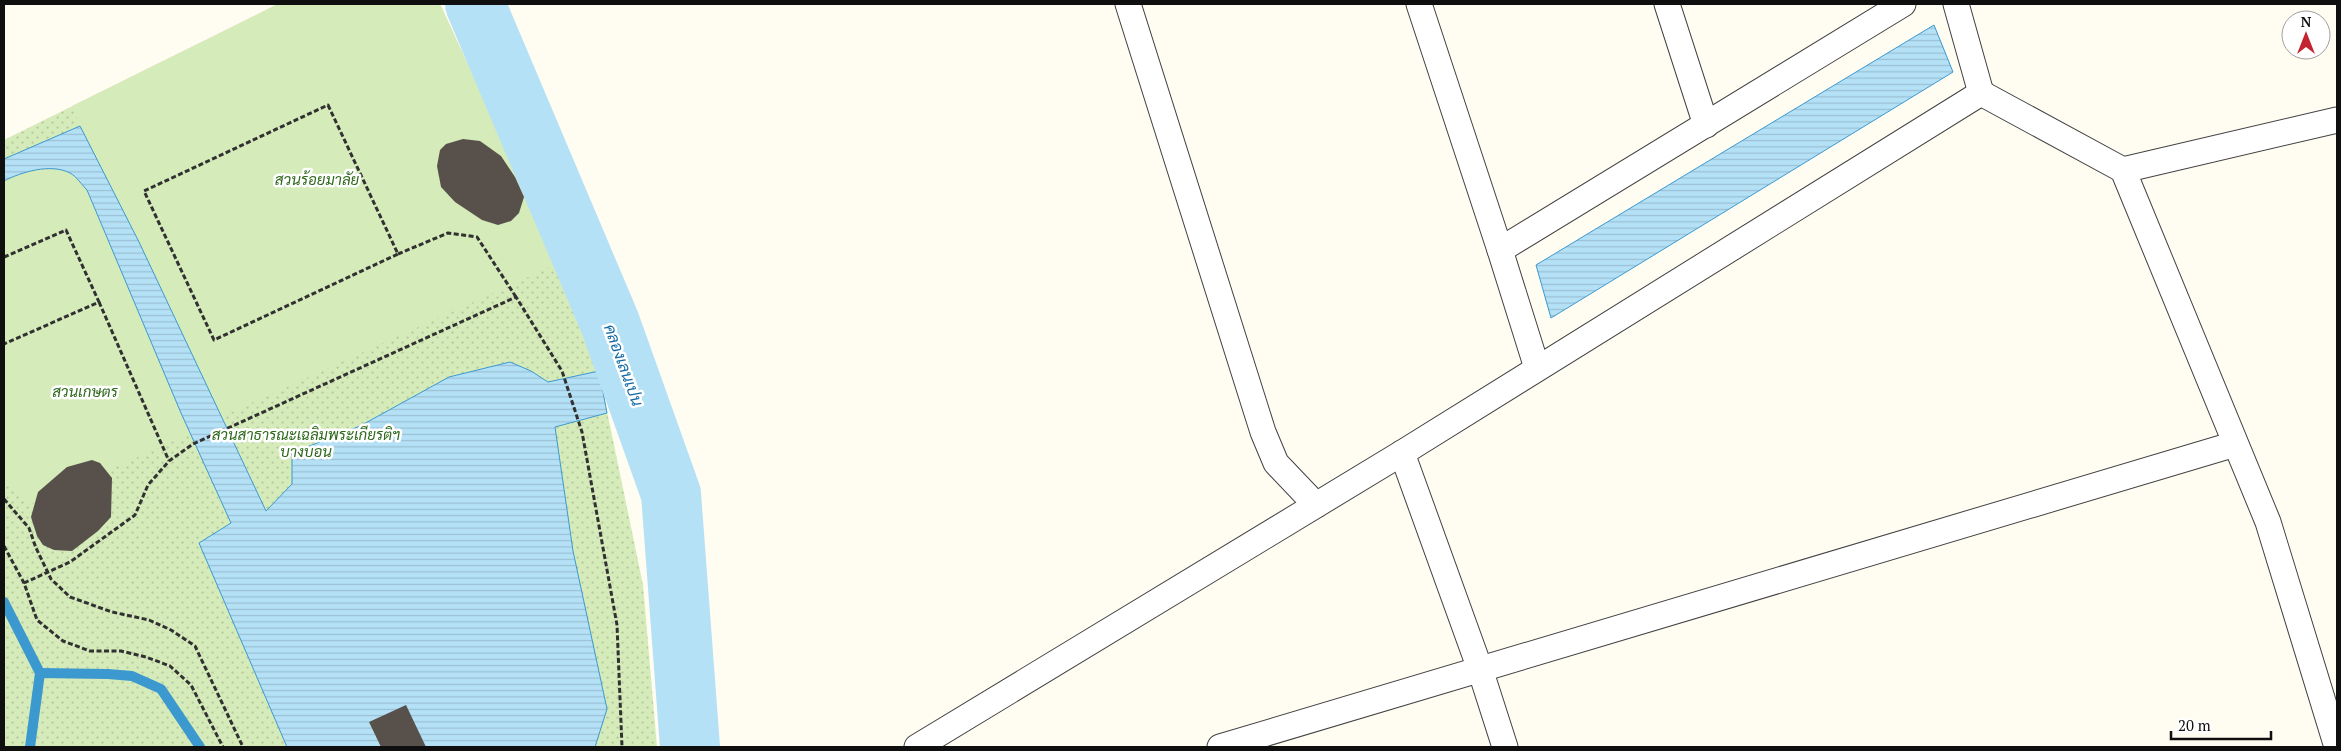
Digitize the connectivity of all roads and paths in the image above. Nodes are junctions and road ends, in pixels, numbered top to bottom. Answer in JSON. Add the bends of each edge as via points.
{"nodes":[{"id":1,"x":1128,"y":4,"type":"edge"},
{"id":2,"x":1419,"y":4,"type":"edge"},
{"id":3,"x":1667,"y":4,"type":"edge"},
{"id":4,"x":1903,"y":4,"type":"edge"},
{"id":5,"x":1956,"y":4,"type":"edge"},
{"id":6,"x":1981,"y":93,"type":"junction"},
{"id":7,"x":2337,"y":120,"type":"edge"},
{"id":8,"x":1706,"y":125,"type":"junction"},
{"id":9,"x":2123,"y":170,"type":"junction"},
{"id":10,"x":1500,"y":250,"type":"junction"},
{"id":11,"x":398,"y":254,"type":"junction"},
{"id":12,"x":4,"y":257,"type":"edge"},
{"id":13,"x":516,"y":297,"type":"junction"},
{"id":14,"x":99,"y":302,"type":"junction"},
{"id":15,"x":4,"y":344,"type":"edge"},
{"id":16,"x":1537,"y":368,"type":"junction"},
{"id":17,"x":2235,"y":444,"type":"junction"},
{"id":18,"x":1402,"y":453,"type":"junction"},
{"id":19,"x":169,"y":461,"type":"junction"},
{"id":20,"x":4,"y":499,"type":"edge"},
{"id":21,"x":1316,"y":505,"type":"junction"},
{"id":22,"x":4,"y":546,"type":"edge"},
{"id":23,"x":48,"y":572,"type":"junction"},
{"id":24,"x":24,"y":583,"type":"junction"},
{"id":25,"x":1480,"y":669,"type":"junction"},
{"id":26,"x":223,"y":747,"type":"edge"},
{"id":27,"x":243,"y":747,"type":"edge"},
{"id":28,"x":622,"y":747,"type":"edge"},
{"id":29,"x":916,"y":747,"type":"edge"},
{"id":30,"x":1220,"y":747,"type":"edge"},
{"id":31,"x":1505,"y":747,"type":"edge"},
{"id":32,"x":2337,"y":747,"type":"edge"}],
"edges":[{"from":1,"to":21,"type":"street","via":[[1262,432],[1276,463]]},
{"from":2,"to":10,"type":"street"},
{"from":3,"to":8,"type":"street"},
{"from":4,"to":8,"type":"street"},
{"from":5,"to":6,"type":"street"},
{"from":6,"to":9,"type":"street"},
{"from":6,"to":16,"type":"street"},
{"from":7,"to":9,"type":"street"},
{"from":8,"to":10,"type":"street"},
{"from":9,"to":17,"type":"street"},
{"from":10,"to":16,"type":"street"},
{"from":11,"to":11,"type":"path","via":[[328,105],[144,191],[214,340]]},
{"from":11,"to":13,"type":"path","via":[[448,233],[477,237]]},
{"from":12,"to":14,"type":"path","via":[[66,230]]},
{"from":13,"to":19,"type":"path","via":[[193,444]]},
{"from":13,"to":28,"type":"path","via":[[562,371],[582,432],[617,625]]},
{"from":14,"to":15,"type":"path"},
{"from":14,"to":19,"type":"path"},
{"from":16,"to":18,"type":"street"},
{"from":17,"to":25,"type":"street"},
{"from":17,"to":32,"type":"street","via":[[2268,522]]},
{"from":18,"to":21,"type":"street"},
{"from":18,"to":25,"type":"street"},
{"from":19,"to":23,"type":"path","via":[[148,485],[135,515],[70,562]]},
{"from":20,"to":23,"type":"path","via":[[29,528]]},
{"from":21,"to":29,"type":"street"},
{"from":22,"to":24,"type":"path"},
{"from":23,"to":24,"type":"path"},
{"from":23,"to":27,"type":"path","via":[[70,597],[112,612],[149,620],[195,646]]},
{"from":24,"to":26,"type":"path","via":[[37,620],[63,641],[90,651],[122,651],[170,666],[191,685]]},
{"from":25,"to":30,"type":"street"},
{"from":25,"to":31,"type":"street"}]}
